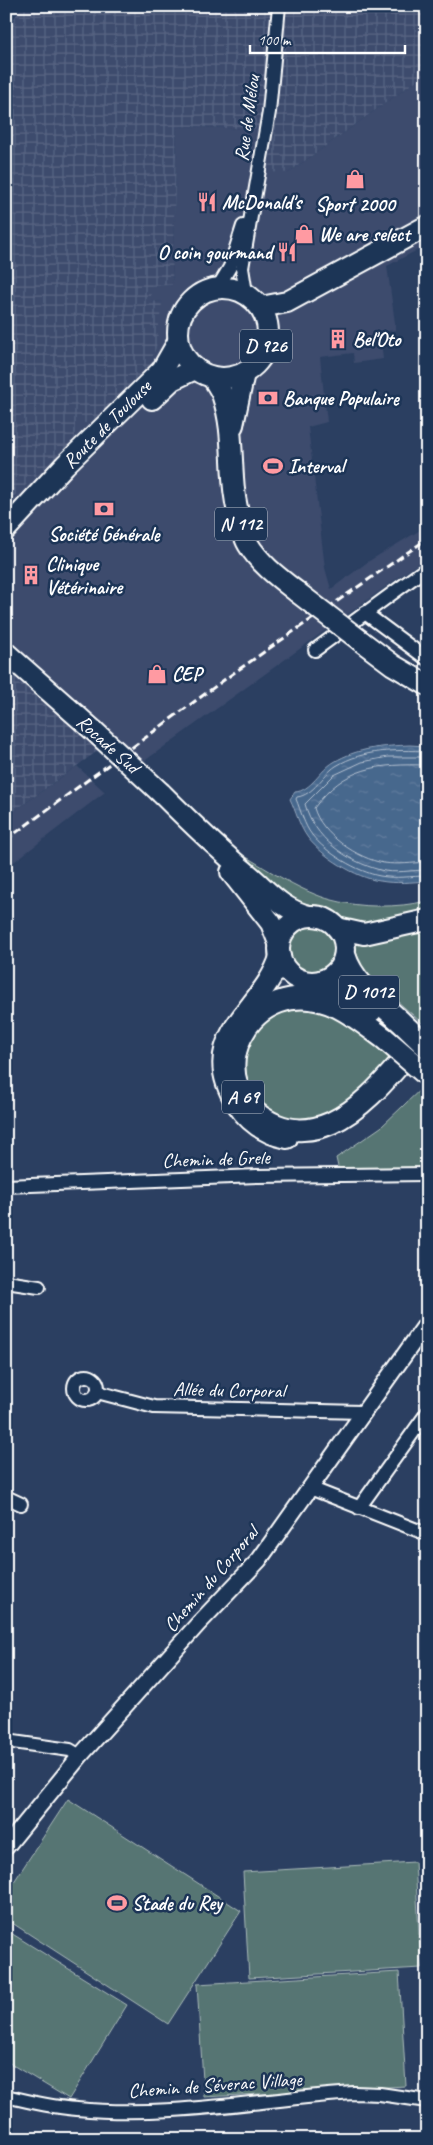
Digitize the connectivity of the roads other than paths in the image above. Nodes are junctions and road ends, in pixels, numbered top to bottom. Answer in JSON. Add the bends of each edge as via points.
{"nodes":[{"id":1,"x":279,"y":6,"type":"edge"},
{"id":2,"x":258,"y":176,"type":"junction"},
{"id":3,"x":427,"y":226,"type":"edge"},
{"id":4,"x":427,"y":237,"type":"edge"},
{"id":5,"x":218,"y":287,"type":"junction"},
{"id":6,"x":253,"y":300,"type":"junction"},
{"id":7,"x":268,"y":332,"type":"junction"},
{"id":8,"x":178,"y":342,"type":"junction"},
{"id":9,"x":203,"y":373,"type":"junction"},
{"id":10,"x":244,"y":373,"type":"junction"},
{"id":11,"x":231,"y":434,"type":"junction"},
{"id":12,"x":31,"y":503,"type":"junction"},
{"id":13,"x":6,"y":529,"type":"edge"},
{"id":14,"x":427,"y":568,"type":"edge"},
{"id":15,"x":365,"y":613,"type":"junction"},
{"id":16,"x":315,"y":650,"type":"dead end"},
{"id":17,"x":6,"y":653,"type":"edge"},
{"id":18,"x":427,"y":659,"type":"edge"},
{"id":19,"x":427,"y":685,"type":"edge"},
{"id":20,"x":205,"y":838,"type":"junction"},
{"id":21,"x":309,"y":916,"type":"junction"},
{"id":22,"x":427,"y":920,"type":"edge"},
{"id":23,"x":337,"y":928,"type":"junction"},
{"id":24,"x":280,"y":950,"type":"junction"},
{"id":25,"x":345,"y":956,"type":"junction"},
{"id":26,"x":323,"y":981,"type":"junction"},
{"id":27,"x":393,"y":1031,"type":"junction"},
{"id":28,"x":427,"y":1032,"type":"edge"},
{"id":29,"x":427,"y":1046,"type":"edge"},
{"id":30,"x":427,"y":1063,"type":"edge"},
{"id":31,"x":427,"y":1075,"type":"edge"},
{"id":32,"x":427,"y":1174,"type":"edge"},
{"id":33,"x":6,"y":1186,"type":"edge"},
{"id":34,"x":6,"y":1282,"type":"edge"},
{"id":35,"x":39,"y":1287,"type":"dead end"},
{"id":36,"x":427,"y":1323,"type":"edge"},
{"id":37,"x":97,"y":1392,"type":"dead end"},
{"id":38,"x":362,"y":1412,"type":"junction"},
{"id":39,"x":427,"y":1413,"type":"edge"},
{"id":40,"x":326,"y":1465,"type":"junction"},
{"id":41,"x":310,"y":1488,"type":"junction"},
{"id":42,"x":6,"y":1498,"type":"edge"},
{"id":43,"x":336,"y":1499,"type":"junction"},
{"id":44,"x":22,"y":1504,"type":"dead end"},
{"id":45,"x":359,"y":1508,"type":"junction"},
{"id":46,"x":427,"y":1534,"type":"edge"},
{"id":47,"x":6,"y":1741,"type":"edge"},
{"id":48,"x":80,"y":1756,"type":"junction"},
{"id":49,"x":6,"y":1847,"type":"edge"},
{"id":50,"x":6,"y":2096,"type":"edge"},
{"id":51,"x":427,"y":2102,"type":"edge"}],
"edges":[{"from":1,"to":2,"type":"street","name":"Rue de Mélou","via":[[269,112]]},
{"from":2,"to":5,"type":"street","name":"Rue de Mélou","via":[[230,267]]},
{"from":2,"to":6,"type":"street","name":"Rue de Mélou","via":[[242,268]]},
{"from":3,"to":6,"type":"main road","number":"D 926","via":[[287,302]]},
{"from":4,"to":7,"type":"main road","number":"D 926","via":[[300,308]]},
{"from":5,"to":6,"type":"main road","number":"D 926","via":[[228,287]]},
{"from":5,"to":8,"type":"main road","via":[[188,303],[179,320]]},
{"from":6,"to":7,"type":"main road","number":"D 926","via":[[266,319]]},
{"from":7,"to":10,"type":"main road","number":"D 926","via":[[261,358]]},
{"from":8,"to":9,"type":"main road","via":[[181,352]]},
{"from":8,"to":12,"type":"main road","name":"Route de Toulouse","via":[[162,370]]},
{"from":9,"to":10,"type":"main road","number":"D 926","via":[[228,378]]},
{"from":9,"to":11,"type":"main road","number":"N 112","via":[[222,395]]},
{"from":9,"to":12,"type":"main road","name":"Route de Toulouse","via":[[172,380],[72,471]]},
{"from":10,"to":11,"type":"main road","number":"N 112"},
{"from":11,"to":19,"type":"main road","number":"N 112","bridge":true,"via":[[235,506],[248,543],[269,570],[360,642]]},
{"from":12,"to":13,"type":"main road","name":"Route de Toulouse"},
{"from":14,"to":15,"type":"street"},
{"from":15,"to":16,"type":"street"},
{"from":15,"to":18,"type":"street"},
{"from":17,"to":20,"type":"main road","name":"Rocade Sud","bridge":true,"via":[[162,793]]},
{"from":20,"to":21,"type":"main road","name":"Rocade Sud","via":[[283,905]]},
{"from":20,"to":24,"type":"main road","name":"Rocade Sud","via":[[271,923]]},
{"from":21,"to":23,"type":"main road","via":[[320,917]]},
{"from":21,"to":24,"type":"main road","via":[[293,922],[282,935]]},
{"from":22,"to":23,"type":"main road","via":[[364,934]]},
{"from":23,"to":25,"type":"main road","via":[[343,936]]},
{"from":24,"to":26,"type":"main road","via":[[284,967],[291,975],[301,981]]},
{"from":24,"to":29,"type":"main road","number":"A 69","via":[[270,978],[234,1027],[224,1059],[231,1094],[242,1112],[256,1124],[273,1135],[308,1139],[341,1129],[381,1095]]},
{"from":25,"to":26,"type":"main road","via":[[341,966]]},
{"from":25,"to":27,"type":"highway","number":"D 1012","via":[[354,976]]},
{"from":26,"to":27,"type":"highway","number":"D 1012","via":[[354,996]]},
{"from":27,"to":28,"type":"highway","number":"A 69","via":[[321,1001],[290,999],[274,1004],[247,1024],[239,1038],[234,1062],[238,1087],[250,1107],[267,1121],[296,1130],[316,1128],[331,1123],[363,1102]]},
{"from":27,"to":29,"type":"highway","number":"D 1012","bridge":true},
{"from":27,"to":30,"type":"highway","number":"D 1012"},
{"from":27,"to":31,"type":"highway","number":"A 69","bridge":true},
{"from":32,"to":33,"type":"street","name":"Chemin de Grele","via":[[256,1176]]},
{"from":34,"to":35,"type":"street"},
{"from":36,"to":38,"type":"street","name":"Chemin du Corporal"},
{"from":37,"to":38,"type":"street","name":"Allée du Corporal","via":[[154,1407]]},
{"from":38,"to":40,"type":"street","name":"Chemin du Corporal"},
{"from":39,"to":45,"type":"street"},
{"from":40,"to":41,"type":"street","name":"Chemin du Corporal"},
{"from":40,"to":43,"type":"street","via":[[324,1483]]},
{"from":41,"to":43,"type":"street"},
{"from":41,"to":48,"type":"street","name":"Chemin du Corporal","via":[[259,1560]]},
{"from":42,"to":44,"type":"street"},
{"from":43,"to":45,"type":"street"},
{"from":45,"to":46,"type":"street"},
{"from":47,"to":48,"type":"street","via":[[70,1750]]},
{"from":48,"to":49,"type":"street","name":"Chemin du Corporal"},
{"from":50,"to":51,"type":"street","name":"Chemin de Séverac Village","via":[[45,2105],[114,2111],[164,2110],[354,2093]]}]}
